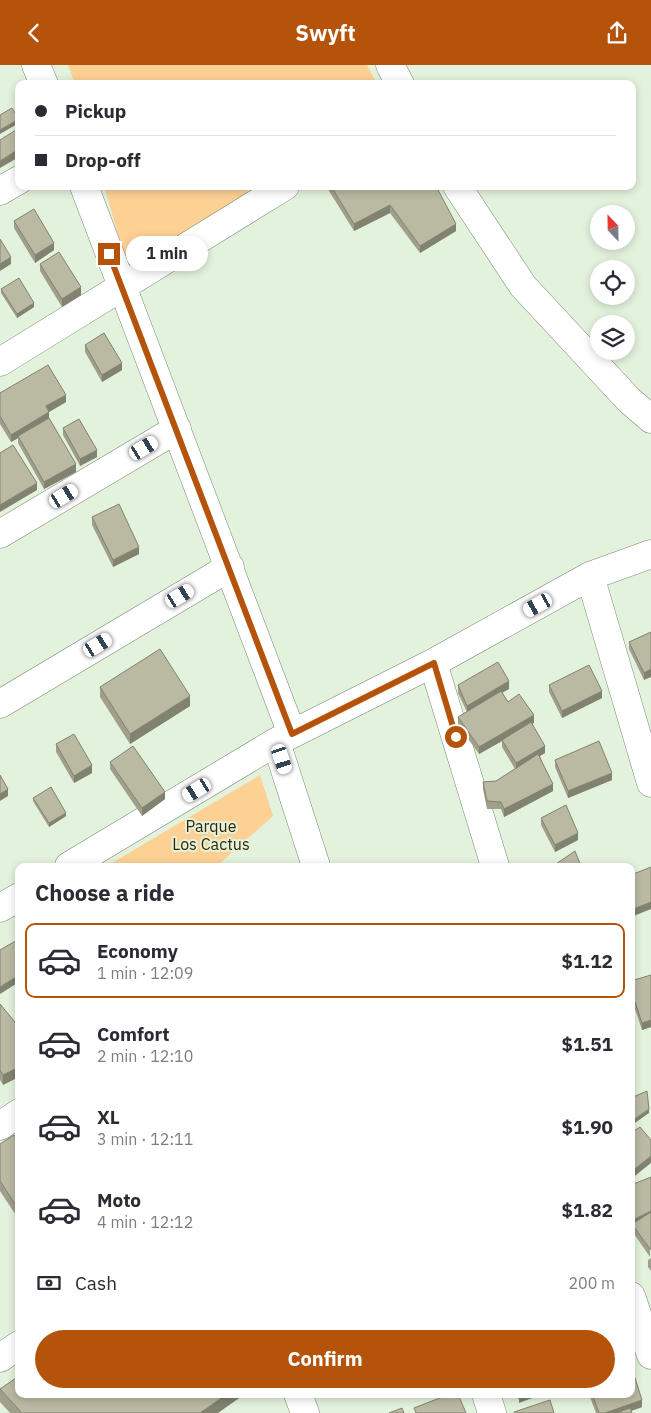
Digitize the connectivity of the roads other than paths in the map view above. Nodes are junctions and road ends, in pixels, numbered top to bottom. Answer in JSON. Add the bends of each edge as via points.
{"nodes":[{"id":1,"x":36,"y":65,"type":"edge"},
{"id":2,"x":390,"y":65,"type":"edge"},
{"id":3,"x":42,"y":80,"type":"edge"},
{"id":4,"x":398,"y":80,"type":"edge"},
{"id":5,"x":15,"y":182,"type":"edge"},
{"id":6,"x":85,"y":190,"type":"edge"},
{"id":7,"x":280,"y":190,"type":"edge"},
{"id":8,"x":461,"y":190,"type":"edge"},
{"id":9,"x":0,"y":191,"type":"edge"},
{"id":10,"x":122,"y":288,"type":"junction"},
{"id":11,"x":0,"y":362,"type":"edge"},
{"id":12,"x":651,"y":419,"type":"edge"},
{"id":13,"x":177,"y":429,"type":"junction"},
{"id":14,"x":0,"y":534,"type":"edge"},
{"id":15,"x":651,"y":554,"type":"edge"},
{"id":16,"x":230,"y":567,"type":"junction"},
{"id":17,"x":590,"y":577,"type":"junction"},
{"id":18,"x":434,"y":663,"type":"junction"},
{"id":19,"x":0,"y":704,"type":"edge"},
{"id":20,"x":284,"y":738,"type":"junction"},
{"id":21,"x":651,"y":783,"type":"edge"},
{"id":22,"x":74,"y":863,"type":"edge"},
{"id":23,"x":315,"y":863,"type":"edge"},
{"id":24,"x":494,"y":863,"type":"edge"},
{"id":25,"x":15,"y":899,"type":"edge"},
{"id":26,"x":0,"y":908,"type":"edge"},
{"id":27,"x":15,"y":1116,"type":"edge"},
{"id":28,"x":0,"y":1126,"type":"edge"},
{"id":29,"x":635,"y":1308,"type":"edge"},
{"id":30,"x":15,"y":1348,"type":"edge"},
{"id":31,"x":651,"y":1355,"type":"edge"},
{"id":32,"x":0,"y":1358,"type":"edge"},
{"id":33,"x":299,"y":1398,"type":"edge"},
{"id":34,"x":487,"y":1398,"type":"edge"},
{"id":35,"x":305,"y":1413,"type":"edge"},
{"id":36,"x":492,"y":1413,"type":"edge"}],
"edges":[{"from":1,"to":3,"type":"street"},
{"from":2,"to":4,"type":"street"},
{"from":5,"to":9,"type":"street"},
{"from":6,"to":10,"type":"street"},
{"from":7,"to":10,"type":"street"},
{"from":8,"to":12,"type":"street","via":[[523,286],[629,400]]},
{"from":10,"to":11,"type":"street"},
{"from":10,"to":13,"type":"street"},
{"from":13,"to":14,"type":"street"},
{"from":13,"to":16,"type":"street"},
{"from":15,"to":17,"type":"street"},
{"from":16,"to":19,"type":"street"},
{"from":16,"to":20,"type":"street"},
{"from":17,"to":18,"type":"street"},
{"from":17,"to":21,"type":"street"},
{"from":18,"to":20,"type":"street"},
{"from":18,"to":24,"type":"street"},
{"from":20,"to":22,"type":"street"},
{"from":20,"to":23,"type":"street"},
{"from":25,"to":26,"type":"street"},
{"from":27,"to":28,"type":"street"},
{"from":29,"to":31,"type":"street"},
{"from":30,"to":32,"type":"street"},
{"from":33,"to":35,"type":"street"},
{"from":34,"to":36,"type":"street"}]}
